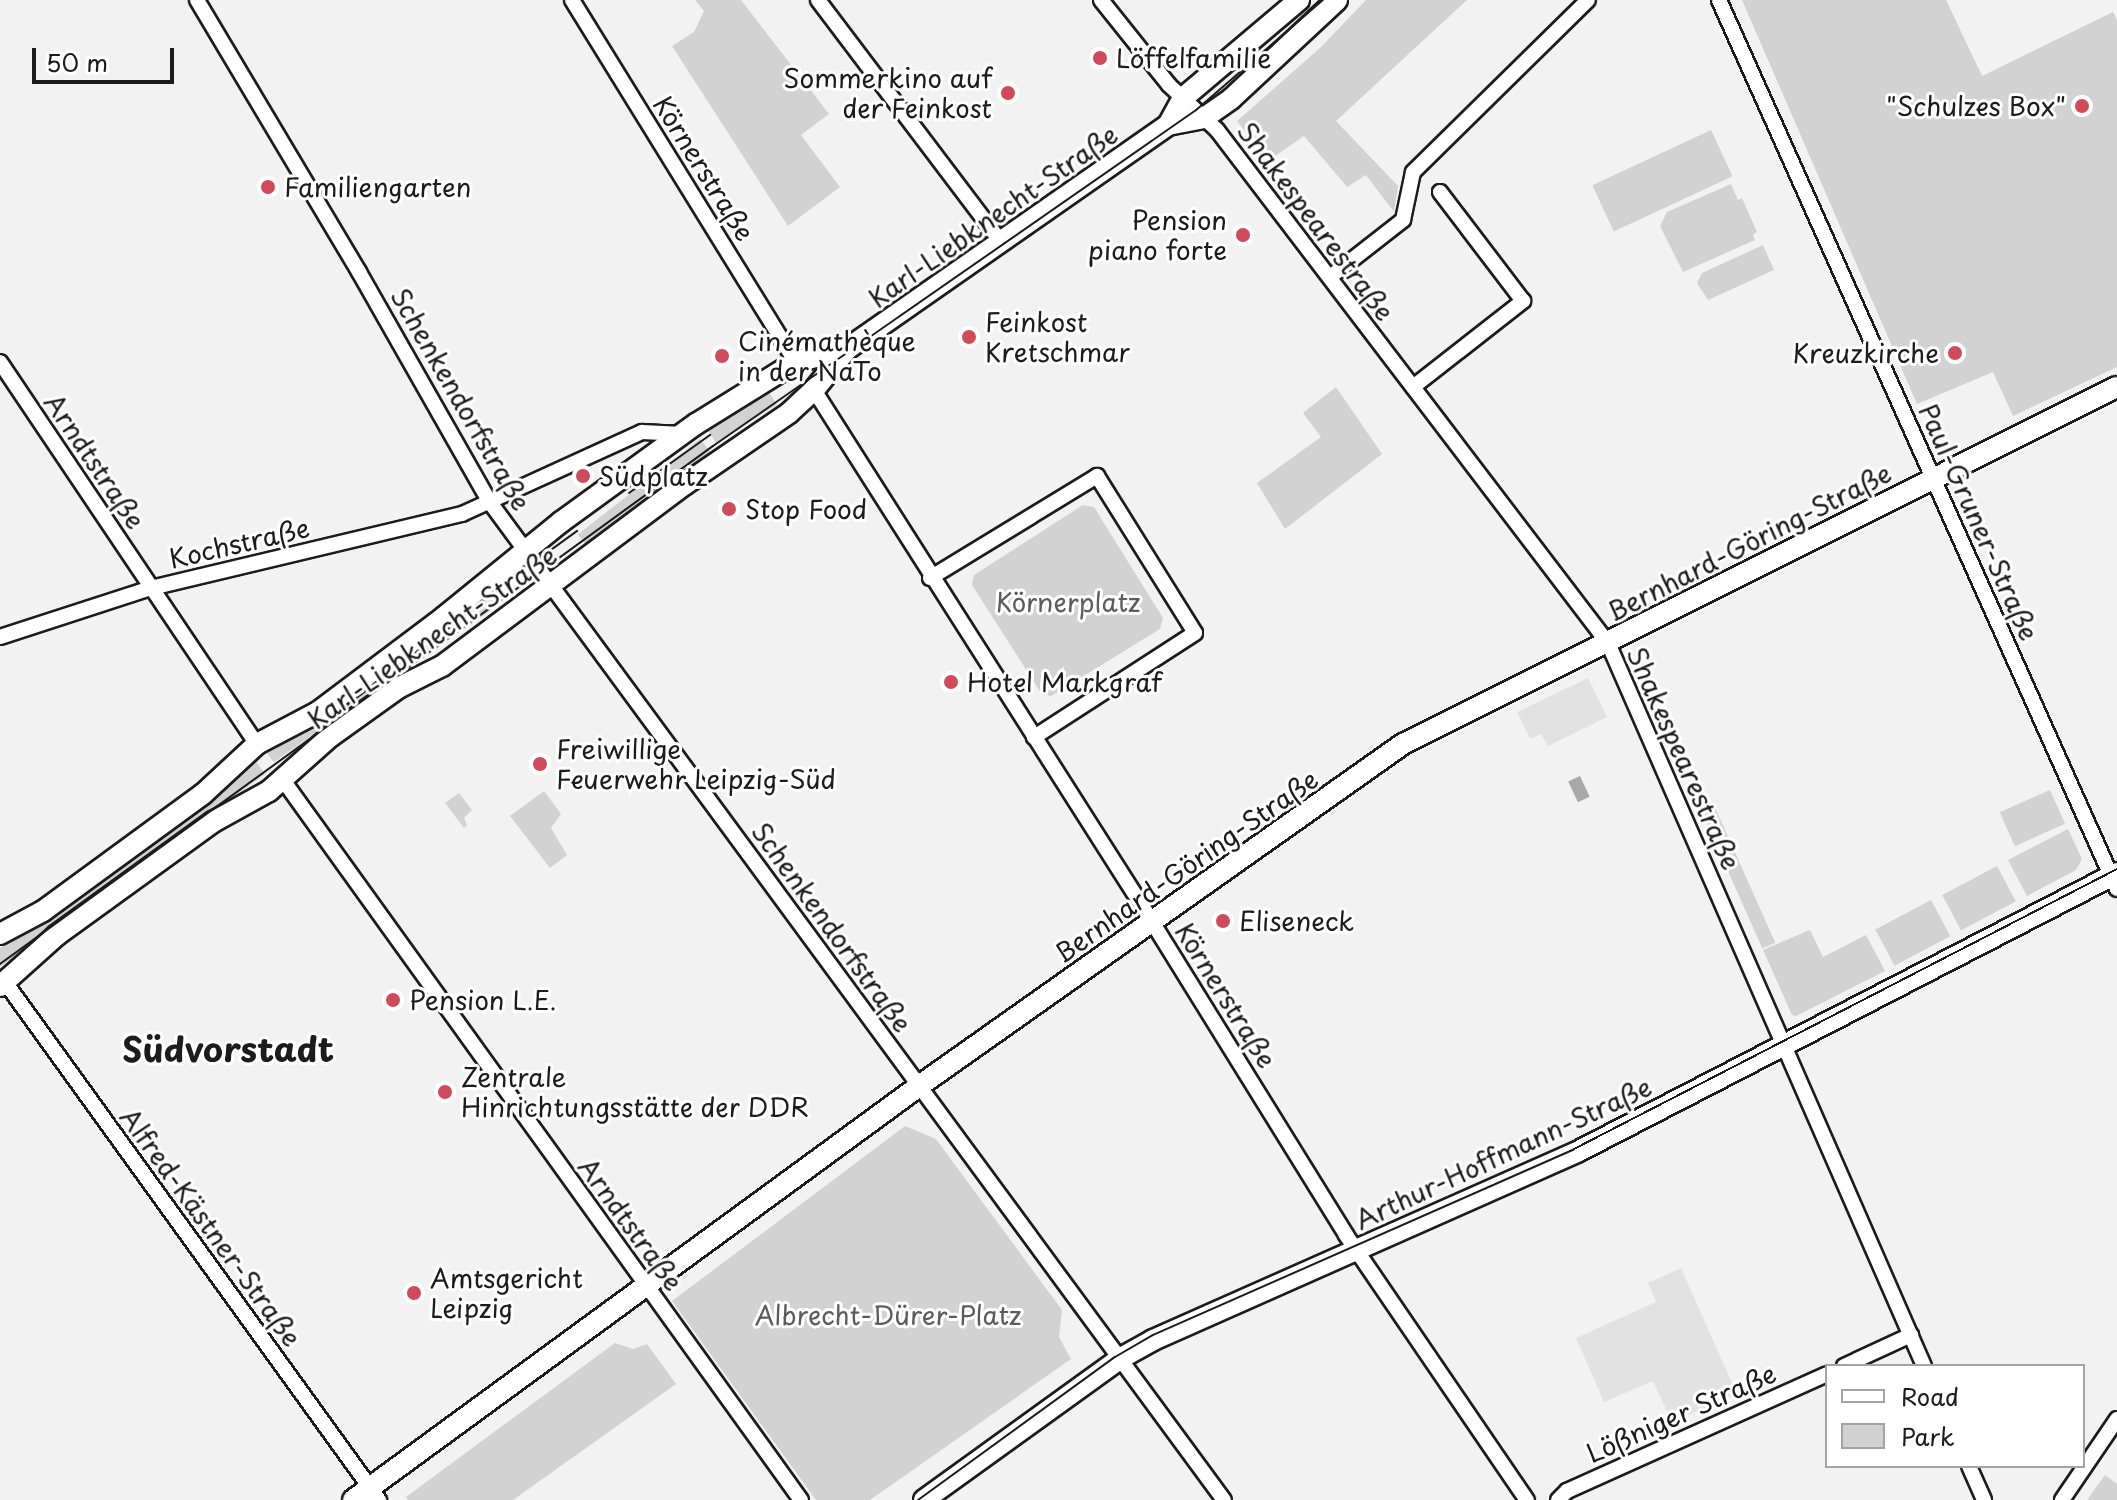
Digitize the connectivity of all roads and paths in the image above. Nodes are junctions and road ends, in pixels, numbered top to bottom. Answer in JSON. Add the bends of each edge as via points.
{"nodes":[{"id":1,"x":197,"y":0,"type":"edge"},
{"id":2,"x":572,"y":0,"type":"edge"},
{"id":3,"x":818,"y":0,"type":"edge"},
{"id":4,"x":1101,"y":0,"type":"edge"},
{"id":5,"x":1299,"y":0,"type":"edge"},
{"id":6,"x":1337,"y":0,"type":"edge"},
{"id":7,"x":1588,"y":0,"type":"edge"},
{"id":8,"x":1719,"y":0,"type":"edge"},
{"id":9,"x":1183,"y":98,"type":"junction"},
{"id":10,"x":1204,"y":118,"type":"junction"},
{"id":11,"x":1168,"y":125,"type":"junction"},
{"id":12,"x":1440,"y":192,"type":"dead end"},
{"id":13,"x":1001,"y":242,"type":"junction"},
{"id":14,"x":1330,"y":277,"type":"junction"},
{"id":15,"x":847,"y":349,"type":"junction"},
{"id":16,"x":793,"y":358,"type":"junction"},
{"id":17,"x":0,"y":362,"type":"edge"},
{"id":18,"x":1413,"y":387,"type":"junction"},
{"id":19,"x":2117,"y":387,"type":"edge"},
{"id":20,"x":814,"y":390,"type":"junction"},
{"id":21,"x":683,"y":434,"type":"junction"},
{"id":22,"x":1933,"y":478,"type":"junction"},
{"id":23,"x":489,"y":501,"type":"junction"},
{"id":24,"x":526,"y":552,"type":"junction"},
{"id":25,"x":930,"y":578,"type":"junction"},
{"id":26,"x":551,"y":587,"type":"junction"},
{"id":27,"x":151,"y":588,"type":"junction"},
{"id":28,"x":0,"y":637,"type":"edge"},
{"id":29,"x":1608,"y":643,"type":"junction"},
{"id":30,"x":1034,"y":737,"type":"junction"},
{"id":31,"x":257,"y":744,"type":"junction"},
{"id":32,"x":283,"y":780,"type":"junction"},
{"id":33,"x":2115,"y":879,"type":"edge"},
{"id":34,"x":1151,"y":921,"type":"junction"},
{"id":35,"x":0,"y":934,"type":"edge"},
{"id":36,"x":2,"y":984,"type":"edge"},
{"id":37,"x":1784,"y":1045,"type":"junction"},
{"id":38,"x":919,"y":1086,"type":"junction"},
{"id":39,"x":1356,"y":1250,"type":"junction"},
{"id":40,"x":646,"y":1286,"type":"junction"},
{"id":41,"x":1911,"y":1335,"type":"junction"},
{"id":42,"x":1121,"y":1358,"type":"junction"},
{"id":43,"x":1848,"y":1364,"type":"edge"},
{"id":44,"x":1923,"y":1364,"type":"edge"},
{"id":45,"x":1825,"y":1375,"type":"edge"},
{"id":46,"x":2117,"y":1419,"type":"edge"},
{"id":47,"x":2085,"y":1466,"type":"edge"},
{"id":48,"x":1970,"y":1468,"type":"edge"},
{"id":49,"x":2084,"y":1468,"type":"edge"},
{"id":50,"x":375,"y":1494,"type":"edge"},
{"id":51,"x":353,"y":1500,"type":"edge"},
{"id":52,"x":801,"y":1500,"type":"edge"},
{"id":53,"x":924,"y":1500,"type":"edge"},
{"id":54,"x":1224,"y":1500,"type":"edge"},
{"id":55,"x":1527,"y":1500,"type":"edge"},
{"id":56,"x":1558,"y":1500,"type":"edge"},
{"id":57,"x":1984,"y":1500,"type":"edge"},
{"id":58,"x":2062,"y":1500,"type":"edge"}],
"edges":[{"from":1,"to":23,"type":"street","name":"Schenkendorfstraße"},
{"from":2,"to":16,"type":"street","name":"Körnerstraße"},
{"from":3,"to":13,"type":"street"},
{"from":4,"to":9,"type":"street"},
{"from":5,"to":9,"type":"street","name":"Karl-Liebknecht-Straße"},
{"from":6,"to":10,"type":"street","name":"Karl-Liebknecht-Straße"},
{"from":7,"to":14,"type":"street","via":[[1413,172],[1403,220]]},
{"from":8,"to":22,"type":"street","name":"Paul-Gruner-Straße"},
{"from":9,"to":10,"type":"street"},
{"from":9,"to":11,"type":"street","name":"Karl-Liebknecht-Straße"},
{"from":10,"to":11,"type":"street","name":"Karl-Liebknecht-Straße"},
{"from":10,"to":14,"type":"street","name":"Shakespearestraße"},
{"from":11,"to":13,"type":"street","name":"Karl-Liebknecht-Straße"},
{"from":12,"to":18,"type":"street","via":[[1523,301]]},
{"from":13,"to":15,"type":"street","name":"Karl-Liebknecht-Straße"},
{"from":14,"to":18,"type":"street","name":"Shakespearestraße"},
{"from":15,"to":16,"type":"street","name":"Karl-Liebknecht-Straße"},
{"from":15,"to":20,"type":"street","name":"Karl-Liebknecht-Straße"},
{"from":16,"to":21,"type":"street","name":"Karl-Liebknecht-Straße"},
{"from":17,"to":27,"type":"street","name":"Arndtstraße"},
{"from":18,"to":29,"type":"street","name":"Shakespearestraße"},
{"from":19,"to":22,"type":"street","name":"Bernhard-Göring-Straße"},
{"from":20,"to":25,"type":"street","name":"Körnerstraße"},
{"from":20,"to":26,"type":"street","name":"Karl-Liebknecht-Straße"},
{"from":21,"to":23,"type":"street","via":[[642,432]]},
{"from":21,"to":24,"type":"street","name":"Karl-Liebknecht-Straße"},
{"from":22,"to":29,"type":"street","name":"Bernhard-Göring-Straße"},
{"from":22,"to":33,"type":"street","name":"Paul-Gruner-Straße"},
{"from":23,"to":24,"type":"street","name":"Schenkendorfstraße"},
{"from":23,"to":27,"type":"street","name":"Kochstraße","via":[[462,514]]},
{"from":24,"to":26,"type":"street","name":"Schenkendorfstraße"},
{"from":24,"to":31,"type":"street","name":"Karl-Liebknecht-Straße","via":[[318,712]]},
{"from":25,"to":30,"type":"street","name":"Körnerstraße"},
{"from":25,"to":30,"type":"street","via":[[1097,476],[1195,633]]},
{"from":26,"to":32,"type":"street","name":"Karl-Liebknecht-Straße","via":[[442,666],[398,688],[331,736]]},
{"from":26,"to":38,"type":"street","name":"Schenkendorfstraße"},
{"from":27,"to":28,"type":"street","name":"Kochstraße"},
{"from":27,"to":31,"type":"street","name":"Arndtstraße"},
{"from":29,"to":34,"type":"street","name":"Bernhard-Göring-Straße","via":[[1403,744]]},
{"from":29,"to":37,"type":"street","name":"Shakespearestraße"},
{"from":30,"to":34,"type":"street","name":"Körnerstraße"},
{"from":31,"to":35,"type":"street","name":"Karl-Liebknecht-Straße","via":[[203,794],[43,911]]},
{"from":32,"to":36,"type":"street","name":"Karl-Liebknecht-Straße","via":[[213,822],[57,935]]},
{"from":32,"to":40,"type":"street","name":"Arndtstraße"},
{"from":33,"to":37,"type":"street","name":"Arthur-Hoffmann-Straße"},
{"from":34,"to":38,"type":"street","name":"Bernhard-Göring-Straße"},
{"from":34,"to":39,"type":"street","name":"Körnerstraße"},
{"from":36,"to":50,"type":"street","name":"Alfred-Kästner-Straße"},
{"from":37,"to":39,"type":"street","name":"Arthur-Hoffmann-Straße","via":[[1577,1152]]},
{"from":37,"to":41,"type":"street","name":"Shakespearestraße"},
{"from":38,"to":40,"type":"street","name":"Bernhard-Göring-Straße"},
{"from":38,"to":42,"type":"street","name":"Schenkendorfstraße"},
{"from":39,"to":42,"type":"street","name":"Arthur-Hoffmann-Straße","via":[[1159,1336]]},
{"from":39,"to":55,"type":"street","name":"Körnerstraße"},
{"from":40,"to":50,"type":"street","name":"Bernhard-Göring-Straße"},
{"from":40,"to":52,"type":"street","name":"Arndtstraße"},
{"from":41,"to":43,"type":"street"},
{"from":41,"to":44,"type":"street","name":"Shakespearestraße"},
{"from":42,"to":53,"type":"street","name":"Arthur-Hoffmann-Straße"},
{"from":42,"to":54,"type":"street","name":"Schenkendorfstraße"},
{"from":45,"to":56,"type":"street","name":"Lößniger Straße","via":[[1567,1491]]},
{"from":46,"to":47,"type":"street"},
{"from":48,"to":57,"type":"street"},
{"from":49,"to":58,"type":"street"},
{"from":50,"to":51,"type":"street","name":"Bernhard-Göring-Straße"}]}
